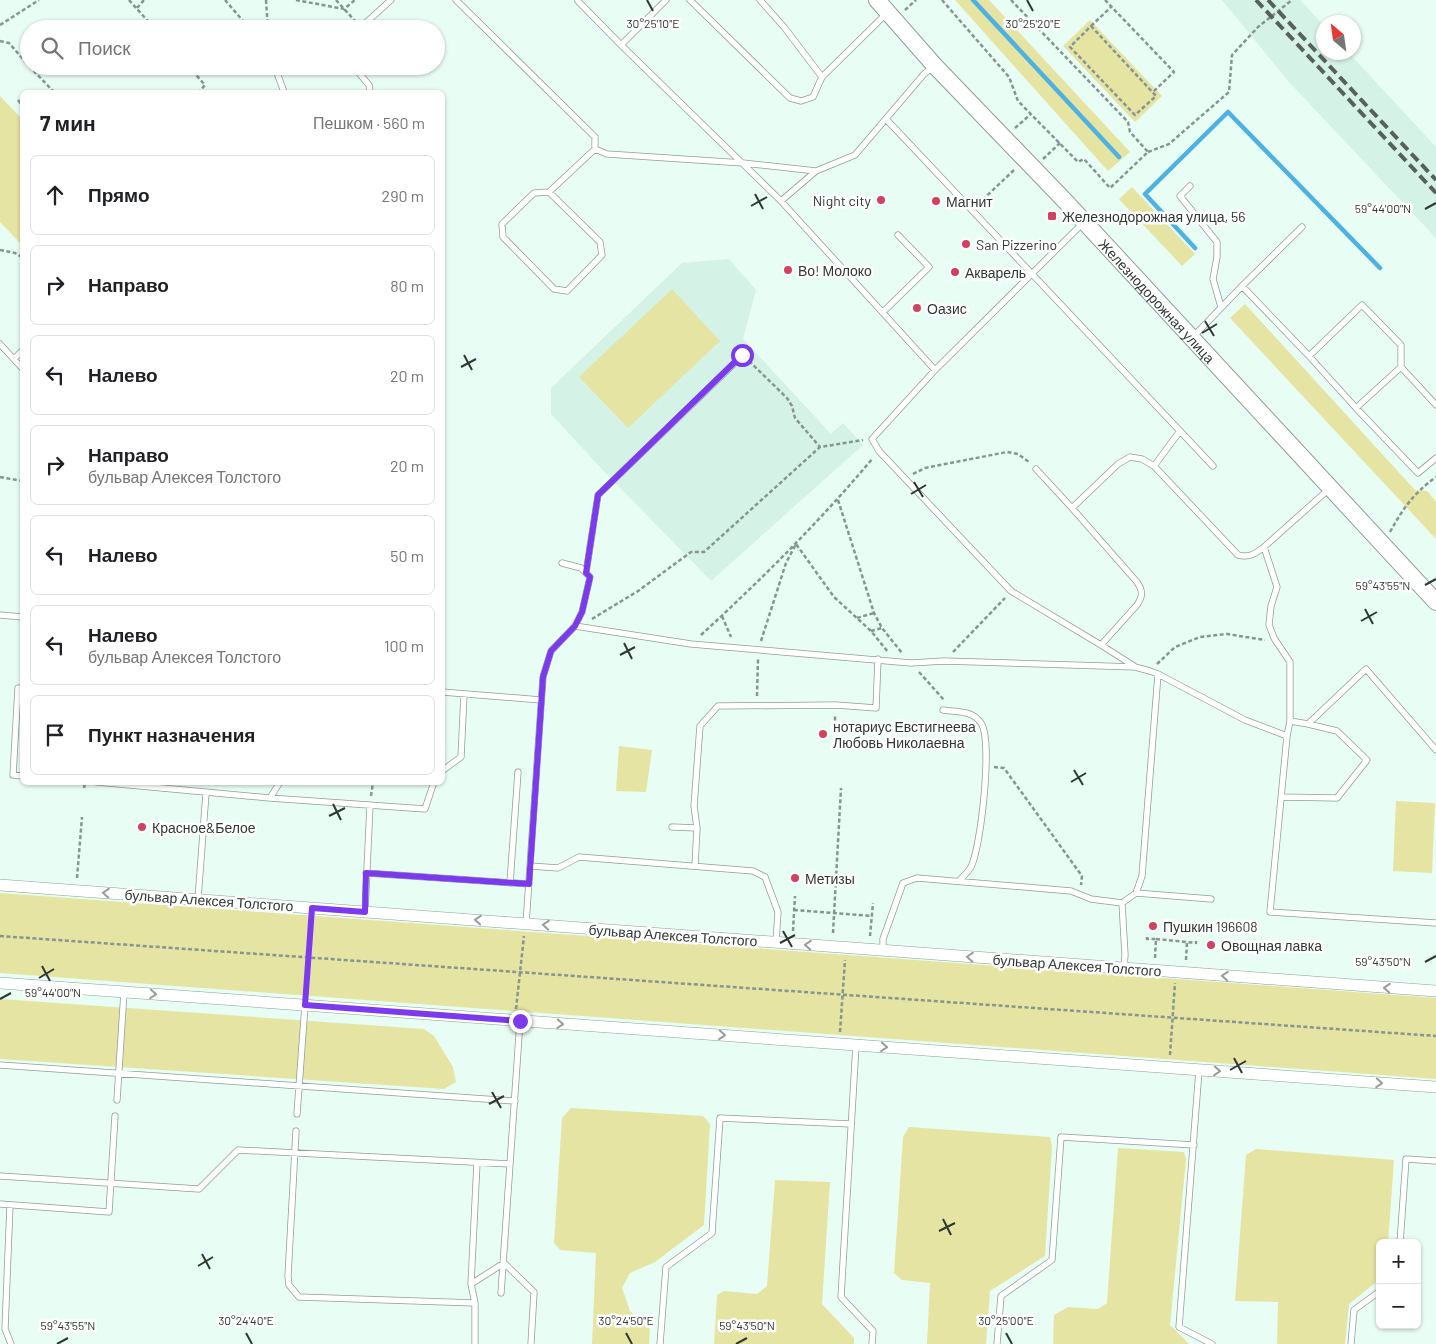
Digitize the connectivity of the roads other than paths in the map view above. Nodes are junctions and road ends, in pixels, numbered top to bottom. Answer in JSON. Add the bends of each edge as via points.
{"nodes":[{"id":1,"x":391,"y":0,"type":"edge"},
{"id":2,"x":456,"y":0,"type":"edge"},
{"id":3,"x":666,"y":0,"type":"edge"},
{"id":4,"x":690,"y":0,"type":"edge"},
{"id":5,"x":760,"y":0,"type":"edge"},
{"id":6,"x":877,"y":0,"type":"edge"},
{"id":7,"x":578,"y":1,"type":"edge"},
{"id":8,"x":888,"y":12,"type":"junction"},
{"id":9,"x":369,"y":20,"type":"edge"},
{"id":10,"x":621,"y":45,"type":"junction"},
{"id":11,"x":935,"y":66,"type":"junction"},
{"id":12,"x":278,"y":75,"type":"edge"},
{"id":13,"x":361,"y":75,"type":"edge"},
{"id":14,"x":822,"y":77,"type":"junction"},
{"id":15,"x":283,"y":90,"type":"edge"},
{"id":16,"x":370,"y":90,"type":"edge"},
{"id":17,"x":886,"y":119,"type":"junction"},
{"id":18,"x":596,"y":149,"type":"junction"},
{"id":19,"x":743,"y":163,"type":"junction"},
{"id":20,"x":816,"y":170,"type":"junction"},
{"id":21,"x":1190,"y":186,"type":"dead end"},
{"id":22,"x":549,"y":192,"type":"junction"},
{"id":23,"x":781,"y":201,"type":"junction"},
{"id":24,"x":1084,"y":222,"type":"junction"},
{"id":25,"x":1302,"y":227,"type":"dead end"},
{"id":26,"x":898,"y":236,"type":"dead end"},
{"id":27,"x":1033,"y":275,"type":"junction"},
{"id":28,"x":1242,"y":286,"type":"junction"},
{"id":29,"x":1221,"y":307,"type":"junction"},
{"id":30,"x":883,"y":312,"type":"junction"},
{"id":31,"x":1191,"y":338,"type":"junction"},
{"id":32,"x":0,"y":344,"type":"edge"},
{"id":33,"x":20,"y":353,"type":"edge"},
{"id":34,"x":742,"y":355,"type":"road end"},
{"id":35,"x":1309,"y":356,"type":"junction"},
{"id":36,"x":14,"y":359,"type":"junction"},
{"id":37,"x":20,"y":366,"type":"edge"},
{"id":38,"x":1401,"y":367,"type":"junction"},
{"id":39,"x":935,"y":370,"type":"junction"},
{"id":40,"x":1436,"y":405,"type":"edge"},
{"id":41,"x":1356,"y":408,"type":"junction"},
{"id":42,"x":1180,"y":431,"type":"junction"},
{"id":43,"x":1436,"y":458,"type":"edge"},
{"id":44,"x":1154,"y":466,"type":"junction"},
{"id":45,"x":1213,"y":466,"type":"dead end"},
{"id":46,"x":1036,"y":469,"type":"road end"},
{"id":47,"x":1331,"y":487,"type":"junction"},
{"id":48,"x":1072,"y":508,"type":"junction"},
{"id":49,"x":1264,"y":547,"type":"junction"},
{"id":50,"x":562,"y":563,"type":"dead end"},
{"id":51,"x":586,"y":573,"type":"junction"},
{"id":52,"x":1436,"y":602,"type":"edge"},
{"id":53,"x":0,"y":615,"type":"edge"},
{"id":54,"x":20,"y":617,"type":"edge"},
{"id":55,"x":578,"y":626,"type":"junction"},
{"id":56,"x":1101,"y":645,"type":"junction"},
{"id":57,"x":878,"y":659,"type":"junction"},
{"id":58,"x":1135,"y":667,"type":"junction"},
{"id":59,"x":1158,"y":674,"type":"junction"},
{"id":60,"x":20,"y":688,"type":"edge"},
{"id":61,"x":445,"y":692,"type":"edge"},
{"id":62,"x":464,"y":694,"type":"junction"},
{"id":63,"x":541,"y":700,"type":"junction"},
{"id":64,"x":943,"y":710,"type":"dead end"},
{"id":65,"x":1290,"y":721,"type":"junction"},
{"id":66,"x":1308,"y":724,"type":"junction"},
{"id":67,"x":1288,"y":736,"type":"junction"},
{"id":68,"x":1436,"y":750,"type":"edge"},
{"id":69,"x":445,"y":769,"type":"edge"},
{"id":70,"x":518,"y":772,"type":"dead end"},
{"id":71,"x":20,"y":776,"type":"edge"},
{"id":72,"x":124,"y":785,"type":"edge"},
{"id":73,"x":278,"y":785,"type":"edge"},
{"id":74,"x":433,"y":785,"type":"edge"},
{"id":75,"x":206,"y":794,"type":"junction"},
{"id":76,"x":1282,"y":797,"type":"junction"},
{"id":77,"x":270,"y":798,"type":"junction"},
{"id":78,"x":370,"y":805,"type":"junction"},
{"id":79,"x":672,"y":827,"type":"dead end"},
{"id":80,"x":697,"y":828,"type":"junction"},
{"id":81,"x":530,"y":866,"type":"junction"},
{"id":82,"x":695,"y":866,"type":"junction"},
{"id":83,"x":366,"y":873,"type":"junction"},
{"id":84,"x":959,"y":881,"type":"junction"},
{"id":85,"x":510,"y":883,"type":"junction"},
{"id":86,"x":529,"y":884,"type":"junction"},
{"id":87,"x":0,"y":885,"type":"edge"},
{"id":88,"x":1136,"y":893,"type":"junction"},
{"id":89,"x":198,"y":899,"type":"junction"},
{"id":90,"x":1211,"y":900,"type":"dead end"},
{"id":91,"x":1122,"y":903,"type":"junction"},
{"id":92,"x":365,"y":912,"type":"junction"},
{"id":93,"x":1436,"y":922,"type":"edge"},
{"id":94,"x":526,"y":924,"type":"junction"},
{"id":95,"x":776,"y":942,"type":"junction"},
{"id":96,"x":882,"y":950,"type":"junction"},
{"id":97,"x":1124,"y":968,"type":"junction"},
{"id":98,"x":0,"y":983,"type":"edge"},
{"id":99,"x":1436,"y":991,"type":"edge"},
{"id":100,"x":124,"y":992,"type":"junction"},
{"id":101,"x":305,"y":1005,"type":"junction"},
{"id":102,"x":518,"y":1016,"type":"junction"},
{"id":103,"x":856,"y":1045,"type":"junction"},
{"id":104,"x":0,"y":1065,"type":"edge"},
{"id":105,"x":1199,"y":1070,"type":"junction"},
{"id":106,"x":118,"y":1073,"type":"junction"},
{"id":107,"x":299,"y":1086,"type":"junction"},
{"id":108,"x":1436,"y":1087,"type":"edge"},
{"id":109,"x":117,"y":1100,"type":"dead end"},
{"id":110,"x":515,"y":1101,"type":"junction"},
{"id":111,"x":297,"y":1114,"type":"dead end"},
{"id":112,"x":116,"y":1116,"type":"dead end"},
{"id":113,"x":852,"y":1124,"type":"junction"},
{"id":114,"x":296,"y":1131,"type":"dead end"},
{"id":115,"x":1194,"y":1145,"type":"junction"},
{"id":116,"x":295,"y":1153,"type":"junction"},
{"id":117,"x":477,"y":1162,"type":"junction"},
{"id":118,"x":1436,"y":1162,"type":"edge"},
{"id":119,"x":510,"y":1164,"type":"junction"},
{"id":120,"x":0,"y":1176,"type":"edge"},
{"id":121,"x":111,"y":1183,"type":"junction"},
{"id":122,"x":0,"y":1204,"type":"edge"},
{"id":123,"x":10,"y":1205,"type":"junction"},
{"id":124,"x":1400,"y":1239,"type":"edge"},
{"id":125,"x":504,"y":1263,"type":"junction"},
{"id":126,"x":471,"y":1284,"type":"junction"},
{"id":127,"x":501,"y":1293,"type":"dead end"},
{"id":128,"x":1376,"y":1293,"type":"edge"},
{"id":129,"x":476,"y":1303,"type":"junction"},
{"id":130,"x":11,"y":1344,"type":"edge"},
{"id":131,"x":475,"y":1344,"type":"edge"},
{"id":132,"x":530,"y":1344,"type":"edge"},
{"id":133,"x":660,"y":1344,"type":"edge"},
{"id":134,"x":872,"y":1344,"type":"edge"},
{"id":135,"x":997,"y":1344,"type":"edge"},
{"id":136,"x":1212,"y":1344,"type":"edge"},
{"id":137,"x":1351,"y":1344,"type":"edge"}],
"edges":[{"from":1,"to":9,"type":"lane"},
{"from":2,"to":18,"type":"lane","via":[[595,137]]},
{"from":3,"to":10,"type":"lane"},
{"from":4,"to":14,"type":"lane","via":[[790,98],[801,101],[813,97]]},
{"from":5,"to":14,"type":"lane"},
{"from":6,"to":8,"type":"street","name":"Железнодорожная улица"},
{"from":7,"to":10,"type":"lane"},
{"from":8,"to":11,"type":"street","name":"Железнодорожная улица"},
{"from":8,"to":14,"type":"lane"},
{"from":10,"to":19,"type":"lane"},
{"from":11,"to":17,"type":"lane","via":[[924,74]]},
{"from":11,"to":24,"type":"street","name":"Железнодорожная улица"},
{"from":12,"to":15,"type":"lane"},
{"from":13,"to":16,"type":"lane"},
{"from":17,"to":20,"type":"lane","via":[[855,155]]},
{"from":17,"to":27,"type":"lane"},
{"from":18,"to":19,"type":"lane","via":[[607,154]]},
{"from":18,"to":22,"type":"lane"},
{"from":19,"to":20,"type":"lane"},
{"from":19,"to":23,"type":"lane"},
{"from":20,"to":23,"type":"lane"},
{"from":21,"to":29,"type":"lane","via":[[1180,196],[1217,242],[1213,279]]},
{"from":22,"to":22,"type":"lane","via":[[534,193],[502,224],[503,237],[554,289],[567,291],[602,255],[600,242]]},
{"from":23,"to":30,"type":"lane"},
{"from":24,"to":27,"type":"lane"},
{"from":24,"to":31,"type":"street","name":"Железнодорожная улица"},
{"from":25,"to":28,"type":"lane"},
{"from":26,"to":30,"type":"lane","via":[[928,267]]},
{"from":27,"to":39,"type":"lane"},
{"from":27,"to":42,"type":"lane"},
{"from":28,"to":29,"type":"lane"},
{"from":28,"to":35,"type":"lane"},
{"from":29,"to":31,"type":"lane"},
{"from":30,"to":39,"type":"lane"},
{"from":31,"to":47,"type":"street","name":"Железнодорожная улица"},
{"from":32,"to":36,"type":"lane"},
{"from":33,"to":36,"type":"lane"},
{"from":34,"to":51,"type":"lane","via":[[598,495]]},
{"from":35,"to":38,"type":"lane","via":[[1362,305],[1401,345]]},
{"from":35,"to":41,"type":"lane"},
{"from":36,"to":37,"type":"lane"},
{"from":38,"to":40,"type":"lane"},
{"from":38,"to":41,"type":"lane"},
{"from":39,"to":56,"type":"lane","via":[[872,439],[879,451],[1011,591]]},
{"from":41,"to":43,"type":"lane","via":[[1418,473]]},
{"from":42,"to":44,"type":"lane"},
{"from":42,"to":45,"type":"lane"},
{"from":44,"to":48,"type":"lane","via":[[1130,457],[1118,464]]},
{"from":44,"to":49,"type":"lane","via":[[1238,556],[1252,555]]},
{"from":46,"to":48,"type":"lane"},
{"from":47,"to":49,"type":"lane"},
{"from":47,"to":52,"type":"street","name":"Железнодорожная улица"},
{"from":48,"to":56,"type":"lane","via":[[1142,590],[1142,598],[1137,605]]},
{"from":49,"to":65,"type":"lane","via":[[1278,587],[1269,625],[1290,662]]},
{"from":50,"to":51,"type":"lane","via":[[581,568]]},
{"from":51,"to":55,"type":"lane","via":[[590,577]]},
{"from":53,"to":54,"type":"lane"},
{"from":55,"to":57,"type":"lane","via":[[691,644]]},
{"from":55,"to":63,"type":"lane","via":[[551,651],[543,677]]},
{"from":56,"to":58,"type":"lane"},
{"from":57,"to":58,"type":"lane","via":[[911,663],[944,661]]},
{"from":57,"to":80,"type":"lane","via":[[876,708],[718,706],[700,726],[694,806]]},
{"from":58,"to":59,"type":"lane"},
{"from":59,"to":67,"type":"lane","via":[[1245,720]]},
{"from":59,"to":88,"type":"lane","via":[[1142,876]]},
{"from":60,"to":71,"type":"lane","via":[[13,775]]},
{"from":61,"to":62,"type":"lane"},
{"from":62,"to":63,"type":"lane"},
{"from":62,"to":69,"type":"lane","via":[[461,757]]},
{"from":63,"to":81,"type":"lane"},
{"from":64,"to":84,"type":"lane","via":[[973,714],[982,724],[986,736],[985,794],[976,853],[971,868]]},
{"from":65,"to":66,"type":"lane"},
{"from":65,"to":67,"type":"lane"},
{"from":66,"to":68,"type":"lane","via":[[1366,669]]},
{"from":66,"to":76,"type":"lane","via":[[1337,731],[1367,760],[1337,798]]},
{"from":67,"to":76,"type":"lane"},
{"from":70,"to":85,"type":"lane"},
{"from":72,"to":75,"type":"lane"},
{"from":73,"to":77,"type":"lane"},
{"from":74,"to":78,"type":"lane","via":[[425,809]]},
{"from":75,"to":77,"type":"lane"},
{"from":75,"to":89,"type":"lane"},
{"from":76,"to":93,"type":"lane","via":[[1270,912]]},
{"from":77,"to":78,"type":"lane"},
{"from":78,"to":83,"type":"lane"},
{"from":79,"to":80,"type":"lane"},
{"from":80,"to":82,"type":"lane"},
{"from":81,"to":82,"type":"lane","via":[[558,868],[580,857]]},
{"from":81,"to":86,"type":"lane"},
{"from":82,"to":95,"type":"lane","via":[[754,871],[765,877],[778,912]]},
{"from":83,"to":85,"type":"lane"},
{"from":83,"to":92,"type":"lane"},
{"from":84,"to":91,"type":"lane","via":[[1071,891],[1091,899]]},
{"from":84,"to":96,"type":"lane","via":[[916,878],[903,883],[883,938]]},
{"from":85,"to":86,"type":"lane"},
{"from":86,"to":94,"type":"lane"},
{"from":89,"to":87,"type":"street","name":"бульвар Алексея Толстого","one_way":true},
{"from":88,"to":90,"type":"lane"},
{"from":88,"to":91,"type":"lane"},
{"from":89,"to":92,"type":"street","name":"бульвар Алексея Толстого"},
{"from":91,"to":97,"type":"lane"},
{"from":94,"to":92,"type":"street","name":"бульвар Алексея Толстого","one_way":true},
{"from":95,"to":94,"type":"street","name":"бульвар Алексея Толстого","one_way":true},
{"from":96,"to":95,"type":"street","name":"бульвар Алексея Толстого","one_way":true},
{"from":97,"to":96,"type":"street","name":"бульвар Алексея Толстого","one_way":true},
{"from":99,"to":97,"type":"street","name":"бульвар Алексея Толстого","one_way":true},
{"from":98,"to":100,"type":"street"},
{"from":100,"to":101,"type":"street","one_way":true},
{"from":100,"to":106,"type":"lane"},
{"from":101,"to":102,"type":"street"},
{"from":101,"to":107,"type":"lane"},
{"from":102,"to":103,"type":"street","one_way":true},
{"from":102,"to":110,"type":"lane"},
{"from":103,"to":105,"type":"street","one_way":true},
{"from":103,"to":113,"type":"lane"},
{"from":104,"to":106,"type":"lane"},
{"from":105,"to":108,"type":"street","one_way":true},
{"from":105,"to":115,"type":"lane"},
{"from":106,"to":107,"type":"lane"},
{"from":106,"to":109,"type":"lane"},
{"from":107,"to":110,"type":"lane"},
{"from":107,"to":111,"type":"lane"},
{"from":110,"to":119,"type":"lane"},
{"from":112,"to":121,"type":"lane"},
{"from":113,"to":133,"type":"lane","via":[[720,1118],[712,1233],[666,1266]]},
{"from":113,"to":134,"type":"lane","via":[[840,1297],[873,1331]]},
{"from":114,"to":116,"type":"lane"},
{"from":115,"to":135,"type":"lane","via":[[1061,1137],[1052,1260],[1001,1296]]},
{"from":115,"to":136,"type":"lane","via":[[1179,1326]]},
{"from":116,"to":117,"type":"lane"},
{"from":116,"to":121,"type":"lane","via":[[238,1150],[199,1189]]},
{"from":116,"to":129,"type":"lane","via":[[288,1276],[289,1285],[300,1297]]},
{"from":117,"to":119,"type":"lane"},
{"from":117,"to":126,"type":"lane"},
{"from":118,"to":124,"type":"lane","via":[[1406,1159]]},
{"from":119,"to":125,"type":"lane"},
{"from":120,"to":121,"type":"lane"},
{"from":121,"to":123,"type":"lane","via":[[109,1212]]},
{"from":122,"to":123,"type":"lane"},
{"from":123,"to":130,"type":"lane","via":[[6,1329]]},
{"from":125,"to":126,"type":"lane"},
{"from":125,"to":127,"type":"lane"},
{"from":125,"to":132,"type":"lane","via":[[534,1292]]},
{"from":126,"to":129,"type":"lane"},
{"from":128,"to":137,"type":"lane","via":[[1354,1310]]},
{"from":129,"to":131,"type":"lane"}]}
